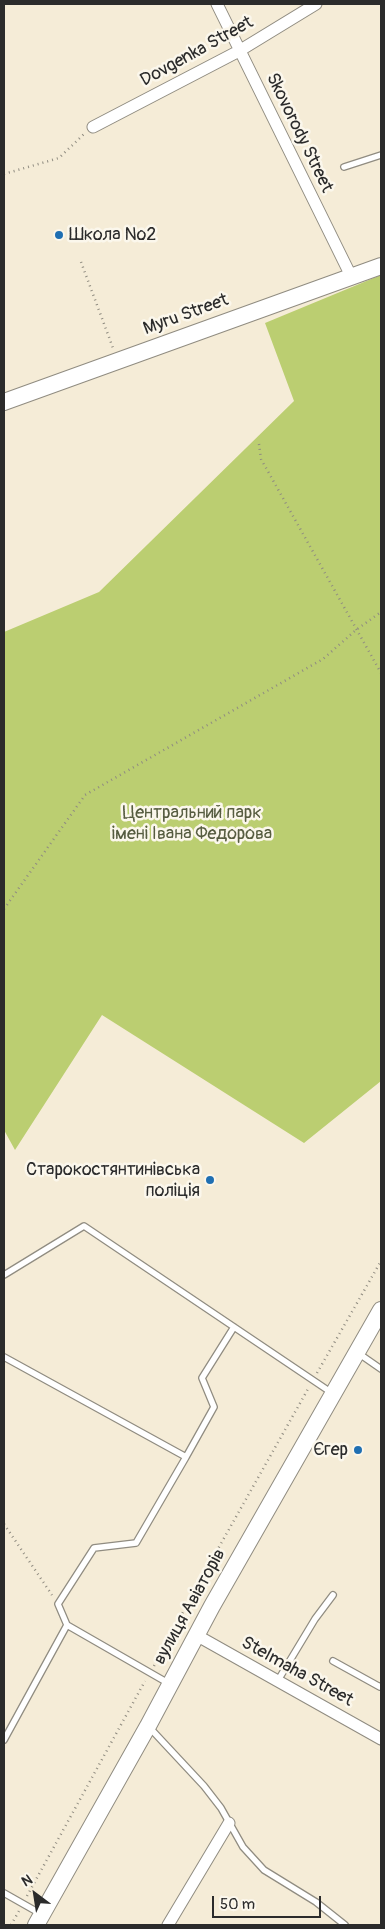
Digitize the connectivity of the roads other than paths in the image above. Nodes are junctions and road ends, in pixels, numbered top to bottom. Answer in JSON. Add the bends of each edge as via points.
{"nodes":[{"id":1,"x":217,"y":4,"type":"edge"},
{"id":2,"x":316,"y":4,"type":"edge"},
{"id":3,"x":239,"y":51,"type":"junction"},
{"id":4,"x":93,"y":127,"type":"road end"},
{"id":5,"x":381,"y":155,"type":"edge"},
{"id":6,"x":344,"y":167,"type":"dead end"},
{"id":7,"x":381,"y":266,"type":"edge"},
{"id":8,"x":351,"y":276,"type":"junction"},
{"id":9,"x":4,"y":402,"type":"edge"},
{"id":10,"x":4,"y":1275,"type":"edge"},
{"id":11,"x":381,"y":1310,"type":"edge"},
{"id":12,"x":234,"y":1327,"type":"junction"},
{"id":13,"x":358,"y":1353,"type":"junction"},
{"id":14,"x":4,"y":1357,"type":"edge"},
{"id":15,"x":381,"y":1368,"type":"edge"},
{"id":16,"x":334,"y":1394,"type":"junction"},
{"id":17,"x":186,"y":1457,"type":"junction"},
{"id":18,"x":333,"y":1595,"type":"dead end"},
{"id":19,"x":67,"y":1625,"type":"junction"},
{"id":20,"x":196,"y":1636,"type":"junction"},
{"id":21,"x":333,"y":1661,"type":"dead end"},
{"id":22,"x":277,"y":1682,"type":"junction"},
{"id":23,"x":170,"y":1684,"type":"junction"},
{"id":24,"x":381,"y":1687,"type":"edge"},
{"id":25,"x":148,"y":1726,"type":"junction"},
{"id":26,"x":381,"y":1739,"type":"edge"},
{"id":27,"x":4,"y":1740,"type":"edge"},
{"id":28,"x":229,"y":1822,"type":"junction"},
{"id":29,"x":4,"y":1893,"type":"edge"},
{"id":30,"x":39,"y":1920,"type":"edge"},
{"id":31,"x":168,"y":1925,"type":"edge"},
{"id":32,"x":345,"y":1925,"type":"edge"}],
"edges":[{"from":1,"to":3,"type":"street","name":"Skovorody Street"},
{"from":2,"to":3,"type":"street","name":"Dovgenka Street"},
{"from":3,"to":4,"type":"street","name":"Dovgenka Street"},
{"from":3,"to":8,"type":"street","name":"Skovorody Street"},
{"from":5,"to":6,"type":"lane"},
{"from":7,"to":8,"type":"street","name":"Myru Street"},
{"from":8,"to":9,"type":"street","name":"Myru Street"},
{"from":10,"to":12,"type":"lane","via":[[84,1226]]},
{"from":11,"to":13,"type":"street","name":"вулиця Авіаторів"},
{"from":12,"to":16,"type":"lane"},
{"from":12,"to":17,"type":"lane","via":[[202,1378],[214,1407]]},
{"from":13,"to":15,"type":"lane"},
{"from":13,"to":16,"type":"street","name":"вулиця Авіаторів"},
{"from":14,"to":17,"type":"lane"},
{"from":16,"to":20,"type":"street","name":"вулиця Авіаторів"},
{"from":17,"to":19,"type":"lane","via":[[136,1543],[94,1548],[58,1604]]},
{"from":18,"to":22,"type":"lane"},
{"from":19,"to":23,"type":"lane"},
{"from":19,"to":27,"type":"lane"},
{"from":20,"to":22,"type":"street","name":"Stelmaha Street"},
{"from":20,"to":23,"type":"street","name":"вулиця Авіаторів"},
{"from":21,"to":24,"type":"lane"},
{"from":22,"to":26,"type":"street","name":"Stelmaha Street"},
{"from":23,"to":25,"type":"street","name":"вулиця Авіаторів"},
{"from":25,"to":28,"type":"lane","via":[[204,1786]]},
{"from":25,"to":30,"type":"street","name":"вулиця Авіаторів"},
{"from":28,"to":31,"type":"street"},
{"from":28,"to":32,"type":"lane","via":[[243,1847],[264,1870],[316,1902]]},
{"from":29,"to":30,"type":"lane","via":[[23,1904]]}]}
